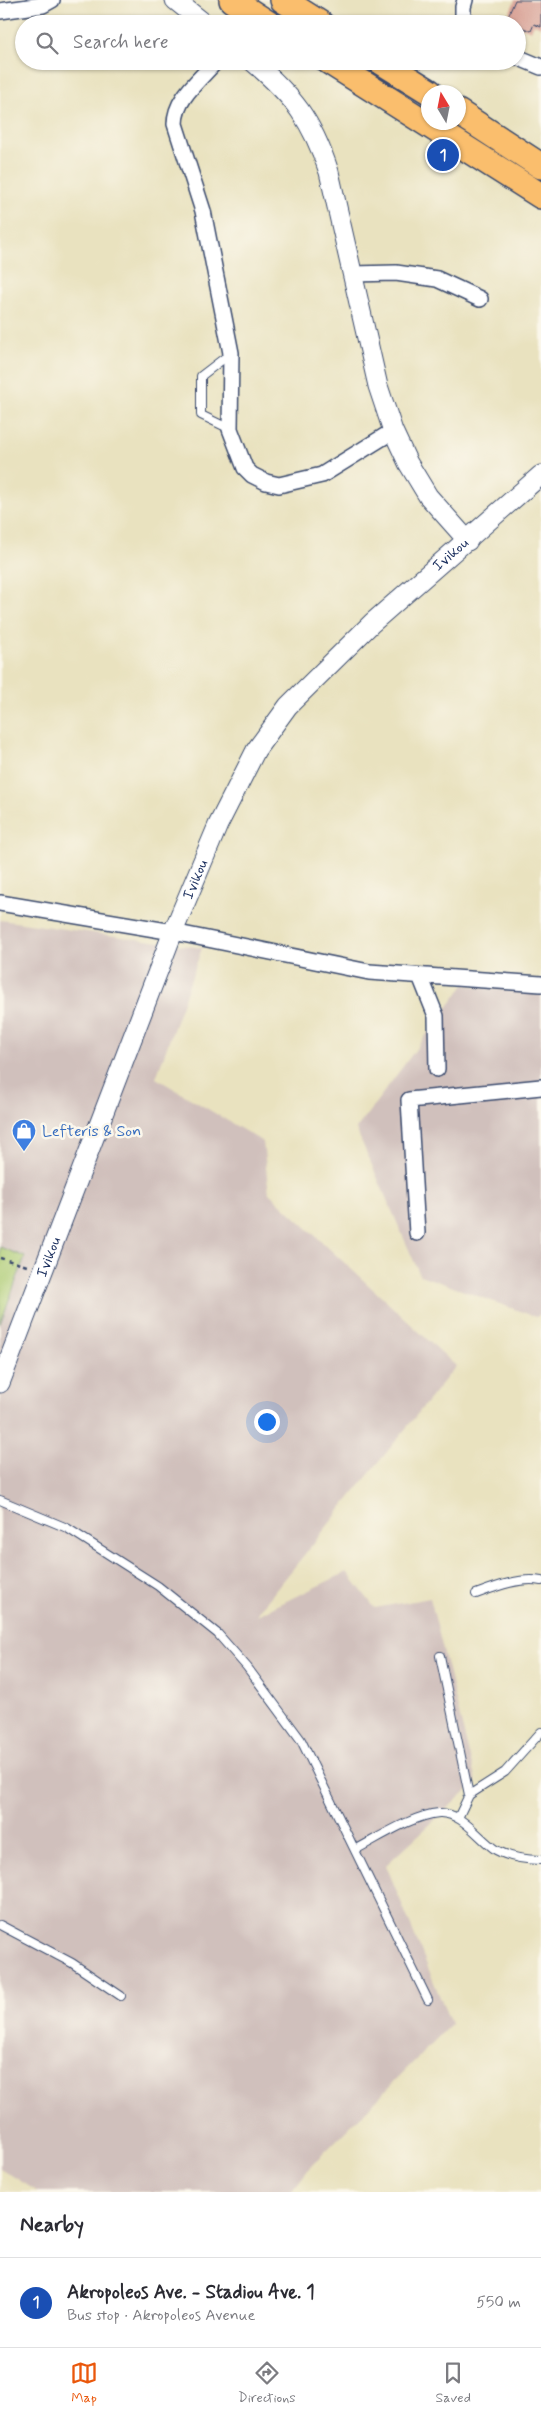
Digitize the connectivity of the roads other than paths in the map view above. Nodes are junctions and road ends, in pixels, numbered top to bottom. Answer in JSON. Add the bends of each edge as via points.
{"nodes":[{"id":1,"x":52,"y":0,"type":"edge"},
{"id":2,"x":175,"y":0,"type":"edge"},
{"id":3,"x":232,"y":0,"type":"edge"},
{"id":4,"x":283,"y":0,"type":"edge"},
{"id":5,"x":465,"y":0,"type":"edge"},
{"id":6,"x":0,"y":11,"type":"edge"},
{"id":7,"x":194,"y":15,"type":"edge"},
{"id":8,"x":255,"y":15,"type":"edge"},
{"id":9,"x":307,"y":15,"type":"edge"},
{"id":10,"x":462,"y":15,"type":"edge"},
{"id":11,"x":526,"y":61,"type":"edge"},
{"id":12,"x":541,"y":67,"type":"edge"},
{"id":13,"x":208,"y":70,"type":"edge"},
{"id":14,"x":261,"y":70,"type":"edge"},
{"id":15,"x":342,"y":70,"type":"edge"},
{"id":16,"x":395,"y":70,"type":"edge"},
{"id":17,"x":421,"y":86,"type":"edge"},
{"id":18,"x":466,"y":117,"type":"edge"},
{"id":19,"x":541,"y":166,"type":"edge"},
{"id":20,"x":541,"y":196,"type":"edge"},
{"id":21,"x":352,"y":274,"type":"junction"},
{"id":22,"x":480,"y":299,"type":"dead end"},
{"id":23,"x":231,"y":353,"type":"junction"},
{"id":24,"x":230,"y":429,"type":"junction"},
{"id":25,"x":393,"y":431,"type":"junction"},
{"id":26,"x":541,"y":475,"type":"edge"},
{"id":27,"x":468,"y":541,"type":"junction"},
{"id":28,"x":0,"y":903,"type":"edge"},
{"id":29,"x":172,"y":932,"type":"junction"},
{"id":30,"x":420,"y":976,"type":"junction"},
{"id":31,"x":541,"y":984,"type":"edge"},
{"id":32,"x":437,"y":1069,"type":"dead end"},
{"id":33,"x":541,"y":1087,"type":"edge"},
{"id":34,"x":417,"y":1233,"type":"dead end"},
{"id":35,"x":0,"y":1383,"type":"edge"},
{"id":36,"x":0,"y":1500,"type":"edge"},
{"id":37,"x":541,"y":1581,"type":"edge"},
{"id":38,"x":476,"y":1594,"type":"dead end"},
{"id":39,"x":440,"y":1656,"type":"dead end"},
{"id":40,"x":541,"y":1732,"type":"edge"},
{"id":41,"x":469,"y":1795,"type":"junction"},
{"id":42,"x":458,"y":1818,"type":"junction"},
{"id":43,"x":355,"y":1850,"type":"junction"},
{"id":44,"x":541,"y":1860,"type":"edge"},
{"id":45,"x":0,"y":1925,"type":"edge"},
{"id":46,"x":121,"y":1996,"type":"dead end"},
{"id":47,"x":428,"y":2000,"type":"dead end"}],
"edges":[{"from":1,"to":6,"type":"street","via":[[42,5]]},
{"from":2,"to":7,"type":"street"},
{"from":3,"to":8,"type":"highway"},
{"from":4,"to":9,"type":"highway"},
{"from":5,"to":10,"type":"street"},
{"from":11,"to":12,"type":"street"},
{"from":13,"to":23,"type":"street","via":[[179,102],[175,124],[203,211]]},
{"from":14,"to":21,"type":"street","via":[[293,100],[318,140],[329,172]]},
{"from":15,"to":20,"type":"highway"},
{"from":16,"to":17,"type":"highway"},
{"from":18,"to":19,"type":"highway"},
{"from":21,"to":22,"type":"street","via":[[396,273],[436,279]]},
{"from":21,"to":25,"type":"street","via":[[378,386]]},
{"from":23,"to":24,"type":"street"},
{"from":23,"to":24,"type":"lane","via":[[200,376],[201,415]]},
{"from":24,"to":25,"type":"street","via":[[245,468],[252,475],[279,485],[322,475]]},
{"from":25,"to":27,"type":"street","via":[[428,496]]},
{"from":26,"to":27,"type":"street","name":"Ivikou"},
{"from":27,"to":29,"type":"street","name":"Ivikou","via":[[372,623],[288,706],[256,750],[218,825]]},
{"from":28,"to":29,"type":"street"},
{"from":29,"to":30,"type":"street","via":[[369,972]]},
{"from":29,"to":35,"type":"street","name":"Ivikou"},
{"from":30,"to":31,"type":"street"},
{"from":30,"to":32,"type":"street","via":[[436,1016]]},
{"from":33,"to":34,"type":"street","via":[[409,1100]]},
{"from":36,"to":43,"type":"lane","via":[[67,1528],[158,1586],[218,1634],[301,1740]]},
{"from":37,"to":38,"type":"lane","via":[[521,1582]]},
{"from":39,"to":41,"type":"lane"},
{"from":40,"to":41,"type":"lane","via":[[505,1772]]},
{"from":41,"to":42,"type":"lane"},
{"from":42,"to":43,"type":"lane","via":[[438,1813],[418,1818]]},
{"from":42,"to":44,"type":"lane","via":[[498,1851]]},
{"from":43,"to":47,"type":"lane"},
{"from":45,"to":46,"type":"lane","via":[[72,1963]]}]}
